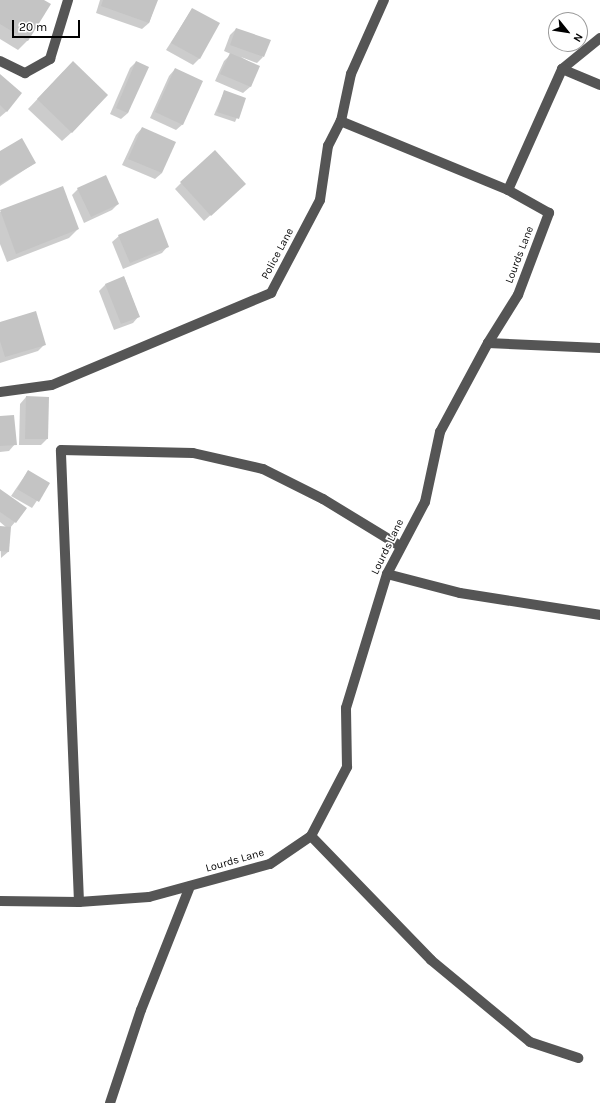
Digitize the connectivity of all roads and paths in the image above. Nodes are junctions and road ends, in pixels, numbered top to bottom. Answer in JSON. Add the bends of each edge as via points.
{"nodes":[{"id":1,"x":68,"y":0,"type":"edge"},
{"id":2,"x":384,"y":0,"type":"edge"},
{"id":3,"x":600,"y":38,"type":"edge"},
{"id":4,"x":0,"y":61,"type":"edge"},
{"id":5,"x":562,"y":69,"type":"junction"},
{"id":6,"x":600,"y":85,"type":"edge"},
{"id":7,"x":341,"y":121,"type":"junction"},
{"id":8,"x":508,"y":190,"type":"junction"},
{"id":9,"x":488,"y":343,"type":"junction"},
{"id":10,"x":600,"y":348,"type":"edge"},
{"id":11,"x":0,"y":392,"type":"edge"},
{"id":12,"x":400,"y":546,"type":"junction"},
{"id":13,"x":387,"y":574,"type":"junction"},
{"id":14,"x":600,"y":615,"type":"edge"},
{"id":15,"x":311,"y":836,"type":"junction"},
{"id":16,"x":190,"y":886,"type":"junction"},
{"id":17,"x":0,"y":901,"type":"edge"},
{"id":18,"x":79,"y":902,"type":"junction"},
{"id":19,"x":578,"y":1058,"type":"dead end"},
{"id":20,"x":110,"y":1103,"type":"edge"}],
"edges":[{"from":1,"to":4,"type":"street","via":[[50,59],[24,73]]},
{"from":2,"to":7,"type":"street","name":"Police Lane","via":[[351,74]]},
{"from":3,"to":5,"type":"street"},
{"from":5,"to":6,"type":"street"},
{"from":5,"to":8,"type":"street"},
{"from":7,"to":8,"type":"street","name":"Lourds Lane"},
{"from":7,"to":11,"type":"street","name":"Police Lane","via":[[328,146],[320,200],[271,293],[52,385]]},
{"from":8,"to":9,"type":"street","name":"Lourds Lane","via":[[549,213],[518,296]]},
{"from":9,"to":10,"type":"street"},
{"from":9,"to":12,"type":"street","name":"Lourds Lane","via":[[440,432],[425,502]]},
{"from":12,"to":13,"type":"street","name":"Lourds Lane"},
{"from":12,"to":18,"type":"street","via":[[323,499],[263,469],[193,453],[61,450]]},
{"from":13,"to":14,"type":"street","via":[[460,593]]},
{"from":13,"to":15,"type":"street","name":"Lourds Lane","via":[[346,708],[347,767]]},
{"from":15,"to":16,"type":"street","name":"Lourds Lane","via":[[270,864]]},
{"from":15,"to":19,"type":"street","via":[[431,960],[530,1042]]},
{"from":16,"to":18,"type":"street","name":"Lourds Lane","via":[[149,897]]},
{"from":16,"to":20,"type":"street","via":[[141,1010]]},
{"from":17,"to":18,"type":"street","name":"Lourds Lane"}]}
